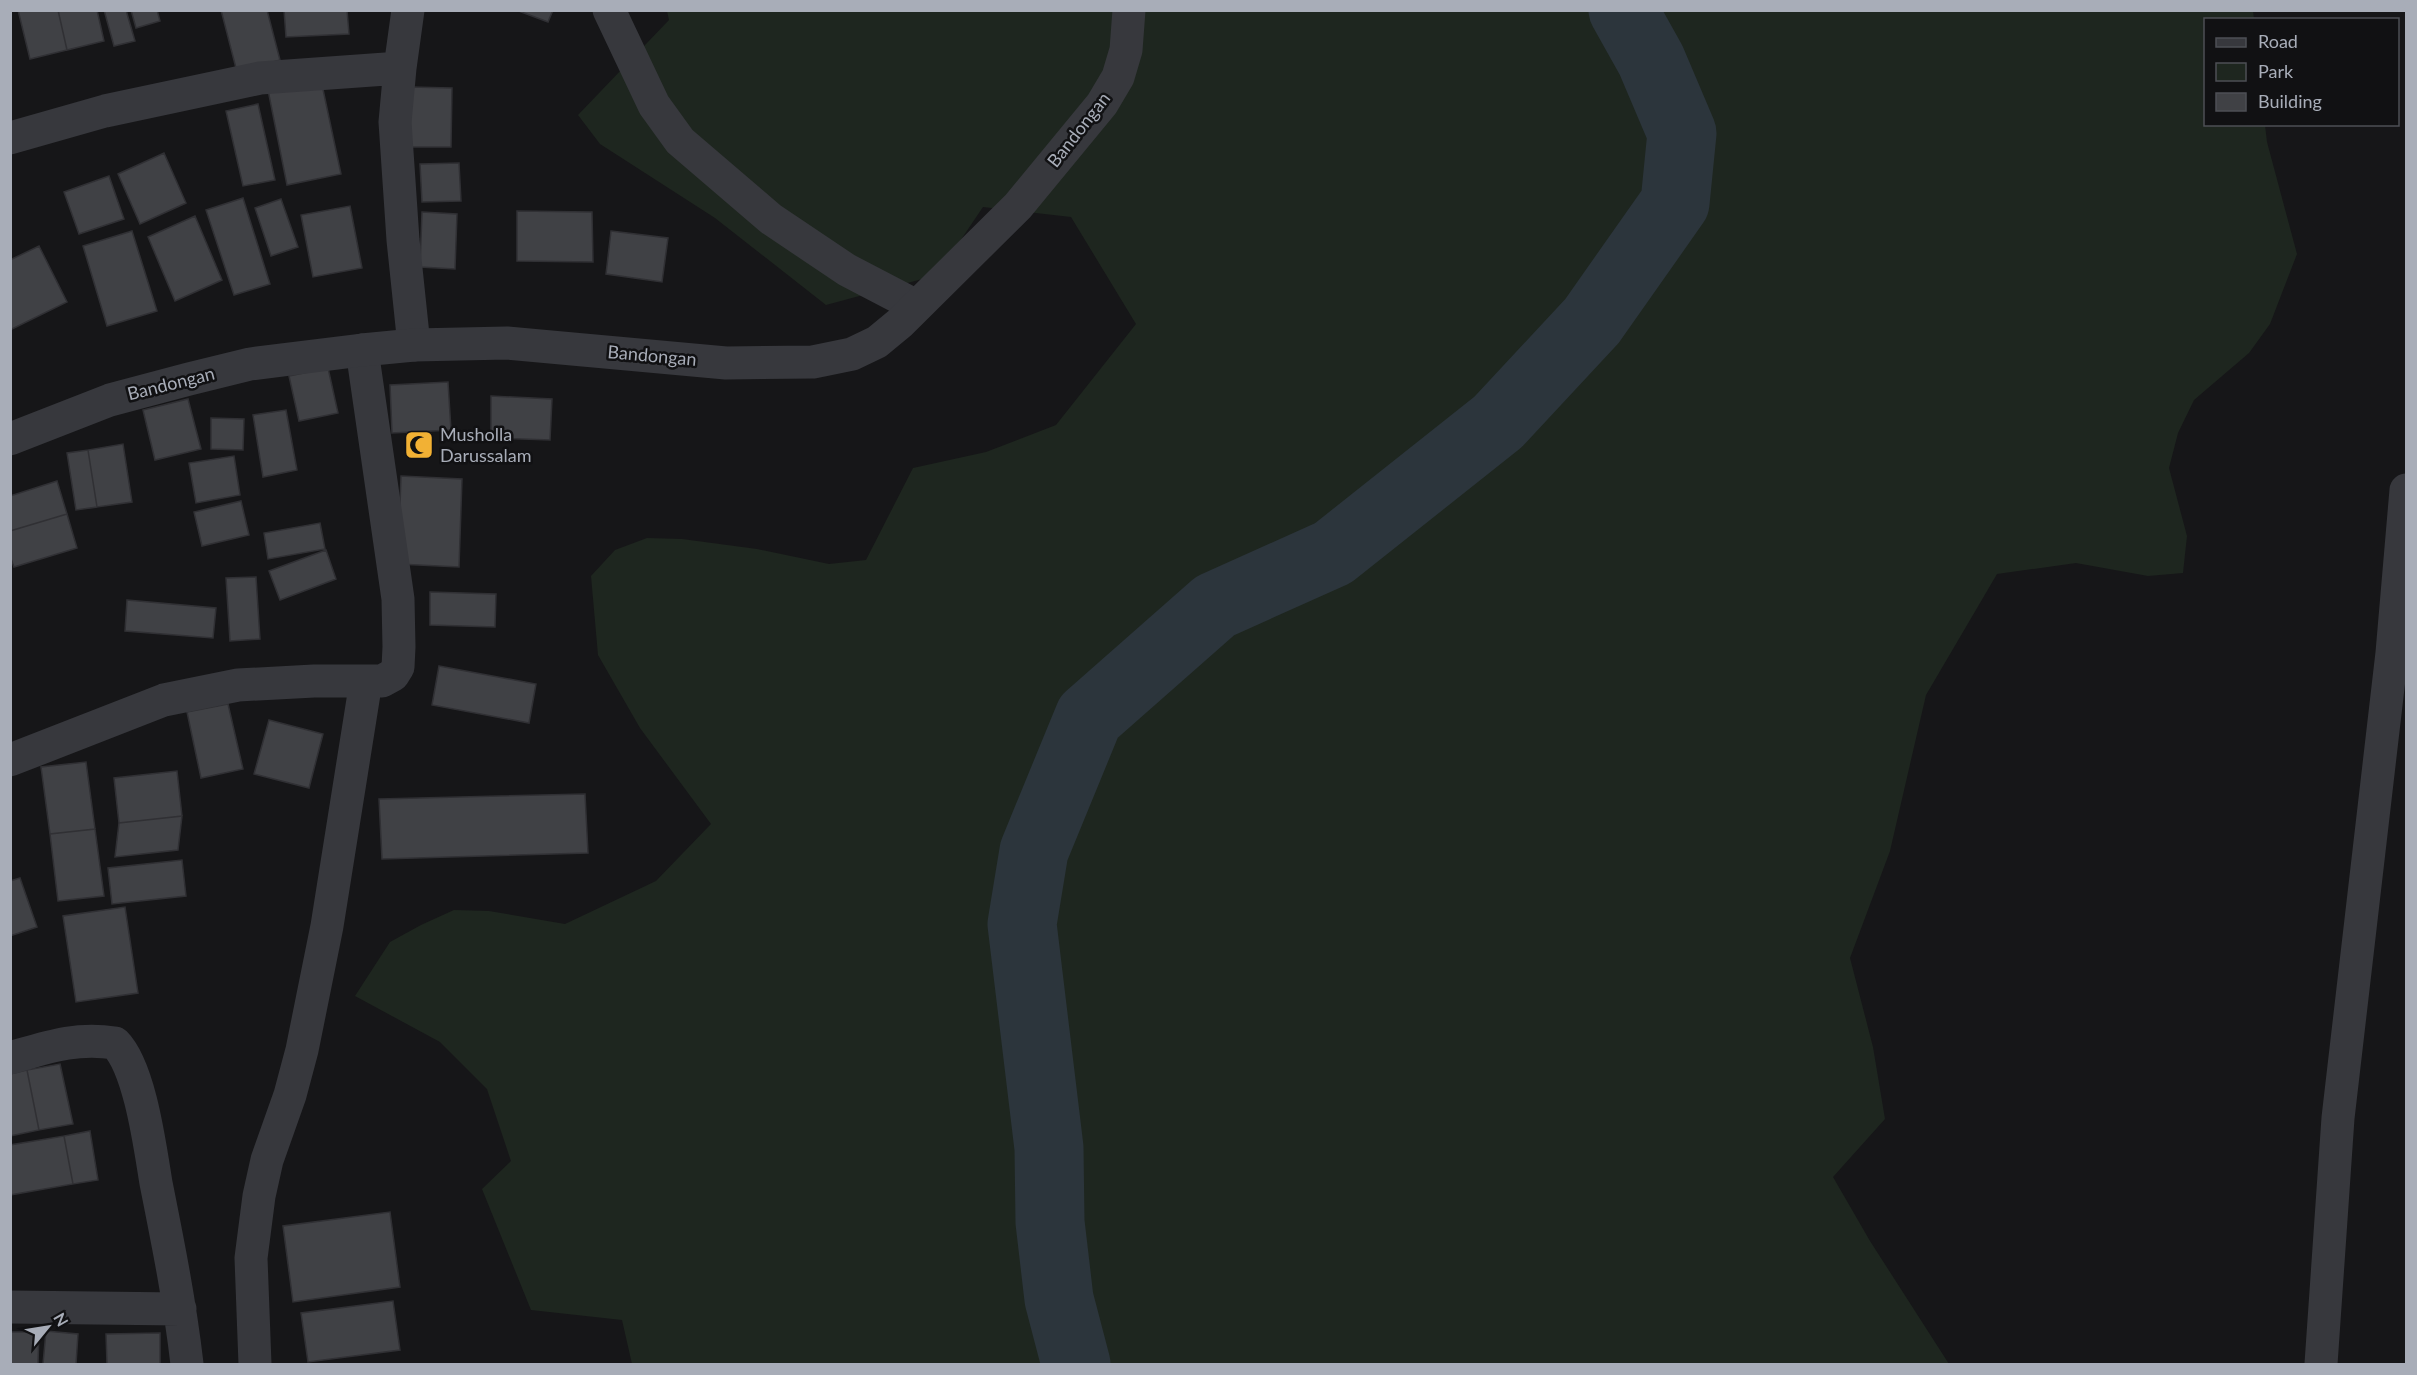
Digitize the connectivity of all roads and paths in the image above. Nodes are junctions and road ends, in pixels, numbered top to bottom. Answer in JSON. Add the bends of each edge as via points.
{"nodes":[{"id":1,"x":408,"y":10,"type":"edge"},
{"id":2,"x":609,"y":10,"type":"edge"},
{"id":3,"x":1129,"y":10,"type":"edge"},
{"id":4,"x":400,"y":68,"type":"junction"},
{"id":5,"x":10,"y":138,"type":"edge"},
{"id":6,"x":916,"y":306,"type":"junction"},
{"id":7,"x":414,"y":345,"type":"junction"},
{"id":8,"x":362,"y":350,"type":"junction"},
{"id":9,"x":10,"y":439,"type":"edge"},
{"id":10,"x":2406,"y":490,"type":"edge"},
{"id":11,"x":366,"y":681,"type":"junction"},
{"id":12,"x":10,"y":760,"type":"edge"},
{"id":13,"x":10,"y":1058,"type":"edge"},
{"id":14,"x":10,"y":1307,"type":"edge"},
{"id":15,"x":180,"y":1309,"type":"junction"},
{"id":16,"x":187,"y":1365,"type":"edge"},
{"id":17,"x":255,"y":1365,"type":"edge"},
{"id":18,"x":2322,"y":1365,"type":"edge"}],
"edges":[{"from":1,"to":4,"type":"street"},
{"from":2,"to":6,"type":"street","via":[[654,105],[680,141],[771,219],[847,270]]},
{"from":3,"to":6,"type":"street","name":"Bandongan","via":[[1126,50],[1118,77],[1102,104],[1018,206]]},
{"from":4,"to":5,"type":"street","via":[[260,78],[105,111]]},
{"from":4,"to":7,"type":"street","via":[[395,122]]},
{"from":6,"to":7,"type":"street","name":"Bandongan","via":[[877,342],[852,354],[813,362],[726,363],[507,343]]},
{"from":7,"to":8,"type":"street","name":"Bandongan"},
{"from":8,"to":9,"type":"street","name":"Bandongan","via":[[250,364],[178,382],[110,400]]},
{"from":8,"to":11,"type":"street","via":[[398,599],[399,647],[398,667],[393,675],[382,681]]},
{"from":10,"to":18,"type":"street","via":[[2392,653],[2338,1118]]},
{"from":11,"to":12,"type":"street","via":[[238,685],[164,700]]},
{"from":11,"to":17,"type":"street","via":[[327,926],[304,1039],[259,1196],[251,1258]]},
{"from":13,"to":15,"type":"street","via":[[70,1041],[108,1042],[121,1048],[140,1104]]},
{"from":14,"to":15,"type":"street"},
{"from":15,"to":16,"type":"street"}]}
